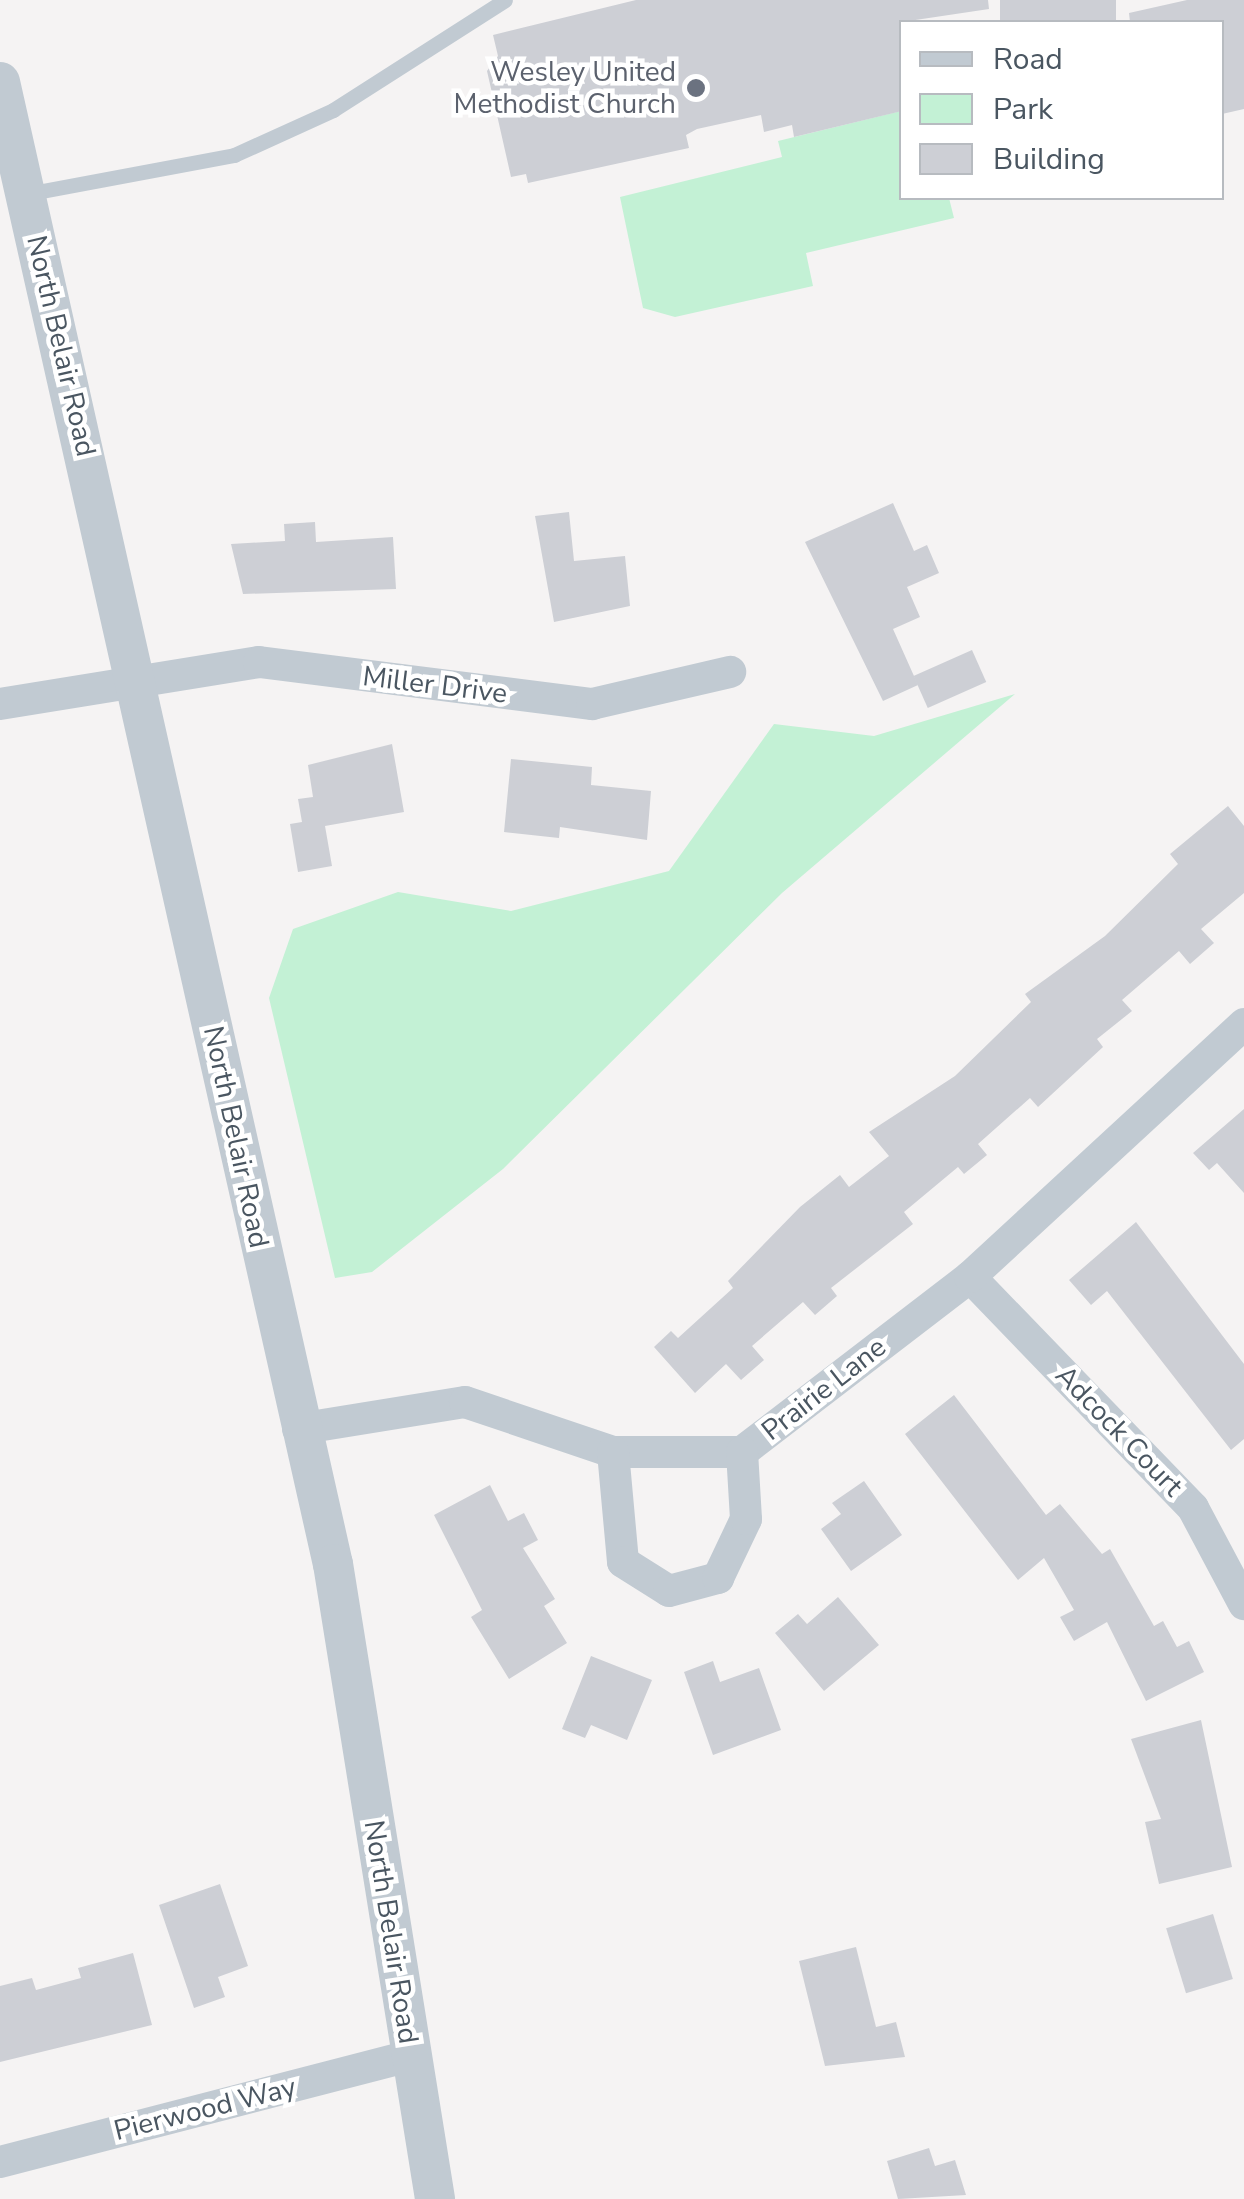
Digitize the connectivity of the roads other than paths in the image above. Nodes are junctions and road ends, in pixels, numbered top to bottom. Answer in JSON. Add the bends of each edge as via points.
{"nodes":[{"id":1,"x":505,"y":0,"type":"edge"},
{"id":2,"x":0,"y":82,"type":"edge"},
{"id":3,"x":26,"y":194,"type":"junction"},
{"id":4,"x":730,"y":672,"type":"dead end"},
{"id":5,"x":139,"y":682,"type":"junction"},
{"id":6,"x":0,"y":704,"type":"edge"},
{"id":7,"x":1244,"y":1024,"type":"edge"},
{"id":8,"x":970,"y":1276,"type":"junction"},
{"id":9,"x":298,"y":1429,"type":"junction"},
{"id":10,"x":613,"y":1452,"type":"junction"},
{"id":11,"x":742,"y":1452,"type":"junction"},
{"id":12,"x":1244,"y":1604,"type":"edge"},
{"id":13,"x":410,"y":2056,"type":"junction"},
{"id":14,"x":0,"y":2162,"type":"edge"},
{"id":15,"x":435,"y":2199,"type":"edge"}],
"edges":[{"from":1,"to":3,"type":"lane","via":[[333,110],[234,154]]},
{"from":2,"to":3,"type":"street","name":"North Belair Road"},
{"from":3,"to":5,"type":"street","name":"North Belair Road"},
{"from":4,"to":5,"type":"street","name":"Miller Drive","via":[[592,704],[259,662]]},
{"from":5,"to":6,"type":"street","name":"Miller Drive"},
{"from":5,"to":9,"type":"street","name":"North Belair Road"},
{"from":7,"to":8,"type":"street","name":"Prairie Lane"},
{"from":8,"to":11,"type":"street","name":"Prairie Lane"},
{"from":8,"to":12,"type":"street","name":"Adcock Court","via":[[1193,1508]]},
{"from":9,"to":10,"type":"street","name":"Prairie Lane","via":[[465,1402]]},
{"from":9,"to":13,"type":"street","name":"North Belair Road","via":[[333,1564]]},
{"from":10,"to":11,"type":"street","name":"Prairie Lane"},
{"from":10,"to":11,"type":"street","via":[[623,1562],[669,1592],[718,1578],[746,1519]]},
{"from":13,"to":14,"type":"street","name":"Pierwood Way"},
{"from":13,"to":15,"type":"street","name":"North Belair Road"}]}
